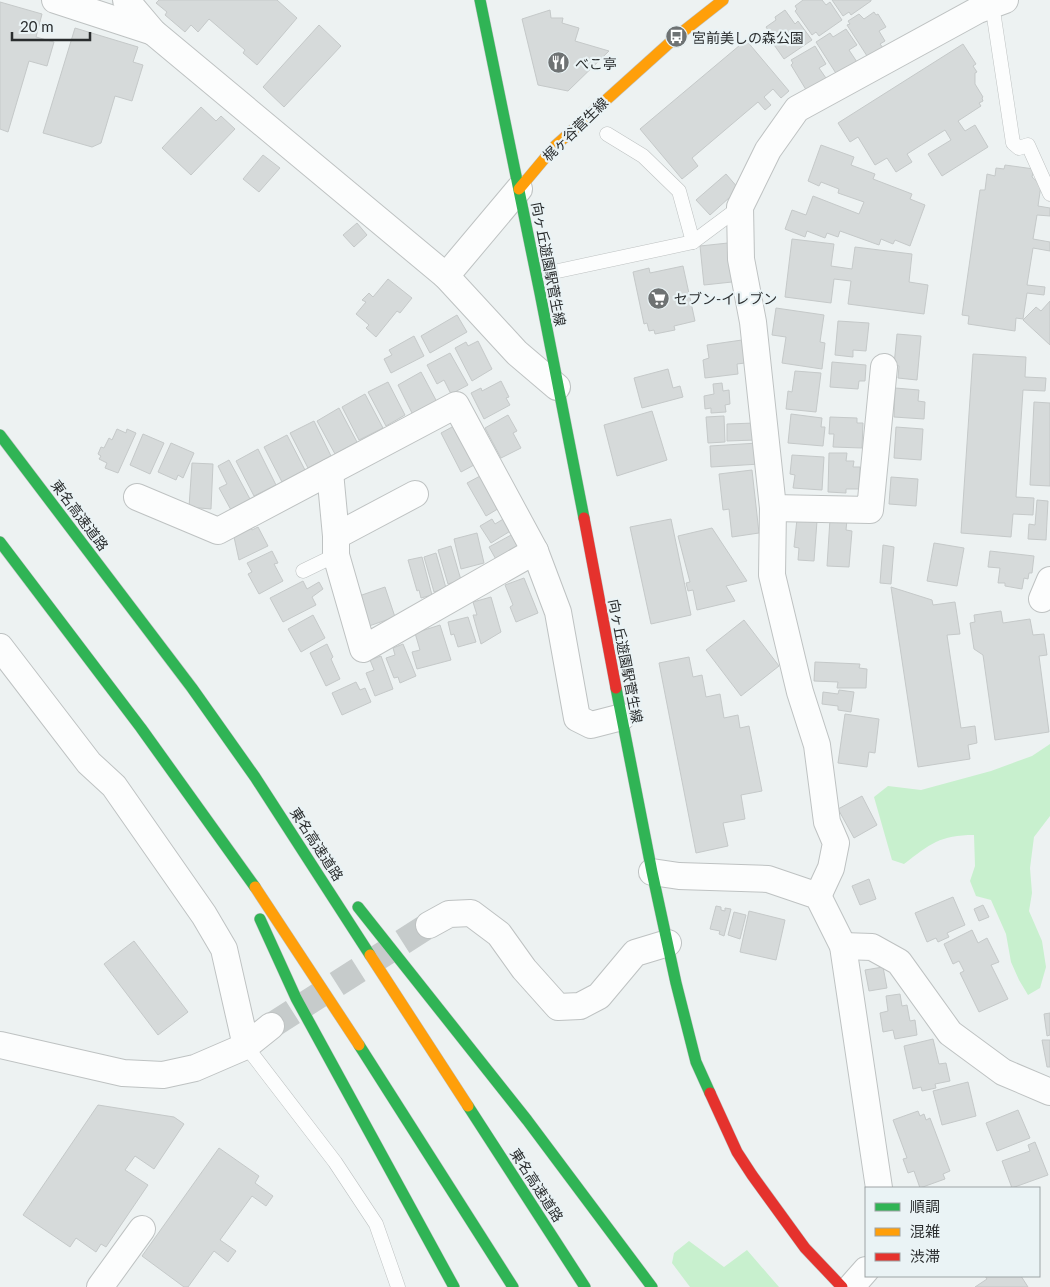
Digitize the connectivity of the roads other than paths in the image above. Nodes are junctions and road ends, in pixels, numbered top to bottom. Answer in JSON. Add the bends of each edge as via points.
{"nodes":[{"id":1,"x":55,"y":0,"type":"edge"},
{"id":2,"x":126,"y":0,"type":"edge"},
{"id":3,"x":480,"y":0,"type":"edge"},
{"id":4,"x":723,"y":0,"type":"edge"},
{"id":5,"x":999,"y":2,"type":"edge"},
{"id":6,"x":153,"y":32,"type":"junction"},
{"id":7,"x":607,"y":134,"type":"dead end"},
{"id":8,"x":519,"y":189,"type":"junction"},
{"id":9,"x":1050,"y":194,"type":"edge"},
{"id":10,"x":740,"y":207,"type":"junction"},
{"id":11,"x":693,"y":242,"type":"junction"},
{"id":12,"x":558,"y":270,"type":"dead end"},
{"id":13,"x":446,"y":276,"type":"junction"},
{"id":14,"x":884,"y":367,"type":"dead end"},
{"id":15,"x":558,"y":388,"type":"junction"},
{"id":16,"x":0,"y":435,"type":"edge"},
{"id":17,"x":330,"y":472,"type":"junction"},
{"id":18,"x":415,"y":494,"type":"dead end"},
{"id":19,"x":137,"y":497,"type":"dead end"},
{"id":20,"x":773,"y":508,"type":"junction"},
{"id":21,"x":0,"y":542,"type":"edge"},
{"id":22,"x":336,"y":545,"type":"junction"},
{"id":23,"x":535,"y":551,"type":"junction"},
{"id":24,"x":303,"y":571,"type":"dead end"},
{"id":25,"x":0,"y":647,"type":"edge"},
{"id":26,"x":622,"y":717,"type":"junction"},
{"id":27,"x":255,"y":776,"type":"junction"},
{"id":28,"x":224,"y":842,"type":"junction"},
{"id":29,"x":329,"y":870,"type":"dead end"},
{"id":30,"x":652,"y":872,"type":"junction"},
{"id":31,"x":818,"y":896,"type":"junction"},
{"id":32,"x":354,"y":902,"type":"dead end"},
{"id":33,"x":429,"y":925,"type":"tunnel mouth"},
{"id":34,"x":668,"y":944,"type":"junction"},
{"id":35,"x":842,"y":946,"type":"junction"},
{"id":36,"x":271,"y":1026,"type":"tunnel mouth"},
{"id":37,"x":0,"y":1045,"type":"edge"},
{"id":38,"x":246,"y":1046,"type":"junction"},
{"id":39,"x":1050,"y":1092,"type":"edge"},
{"id":40,"x":879,"y":1187,"type":"edge"},
{"id":41,"x":142,"y":1229,"type":"dead end"},
{"id":42,"x":865,"y":1271,"type":"edge"},
{"id":43,"x":100,"y":1287,"type":"edge"},
{"id":44,"x":398,"y":1287,"type":"edge"},
{"id":45,"x":454,"y":1287,"type":"edge"},
{"id":46,"x":513,"y":1287,"type":"edge"},
{"id":47,"x":585,"y":1287,"type":"edge"},
{"id":48,"x":652,"y":1287,"type":"edge"},
{"id":49,"x":842,"y":1287,"type":"edge"},
{"id":50,"x":851,"y":1287,"type":"edge"}],
"edges":[{"from":1,"to":6,"type":"street"},
{"from":2,"to":6,"type":"street"},
{"from":3,"to":8,"type":"main road","name":"向ヶ丘遊園駅菅生線"},
{"from":4,"to":8,"type":"main road","name":"梶ヶ谷菅生線","via":[[676,37],[555,146]]},
{"from":5,"to":9,"type":"lane","via":[[1013,143],[1019,148],[1028,146]]},
{"from":5,"to":10,"type":"street","via":[[978,10],[797,109],[768,150]]},
{"from":6,"to":13,"type":"street"},
{"from":7,"to":11,"type":"lane","via":[[643,156],[679,191]]},
{"from":8,"to":13,"type":"street","name":"梶ヶ谷菅生線"},
{"from":8,"to":15,"type":"main road","name":"向ヶ丘遊園駅菅生線"},
{"from":10,"to":11,"type":"lane"},
{"from":10,"to":20,"type":"street","via":[[741,259],[753,322]]},
{"from":11,"to":12,"type":"lane"},
{"from":13,"to":15,"type":"street","via":[[517,353]]},
{"from":14,"to":20,"type":"street","via":[[870,510]]},
{"from":15,"to":26,"type":"main road","name":"向ヶ丘遊園駅菅生線"},
{"from":16,"to":27,"type":"main road","name":"東名高速道路"},
{"from":17,"to":19,"type":"street","via":[[218,531]]},
{"from":17,"to":22,"type":"street"},
{"from":17,"to":23,"type":"street","via":[[456,405]]},
{"from":18,"to":22,"type":"street"},
{"from":20,"to":31,"type":"street","via":[[772,575],[800,692],[817,745],[827,822],[836,843],[831,868]]},
{"from":21,"to":28,"type":"main road","via":[[142,727]]},
{"from":22,"to":23,"type":"street","via":[[363,649]]},
{"from":22,"to":24,"type":"lane"},
{"from":23,"to":26,"type":"street","via":[[558,612],[577,718],[591,725]]},
{"from":25,"to":38,"type":"street","via":[[89,764],[114,786],[204,915],[224,949]]},
{"from":26,"to":30,"type":"main road","name":"向ヶ丘遊園駅菅生線"},
{"from":27,"to":29,"type":"main road"},
{"from":27,"to":47,"type":"main road","name":"東名高速道路"},
{"from":28,"to":45,"type":"main road","via":[[296,998]]},
{"from":28,"to":46,"type":"main road"},
{"from":30,"to":31,"type":"street","via":[[679,876],[768,878]]},
{"from":30,"to":34,"type":"main road","name":"向ヶ丘遊園駅菅生線"},
{"from":31,"to":35,"type":"street"},
{"from":32,"to":48,"type":"main road","via":[[527,1120]]},
{"from":33,"to":34,"type":"street","via":[[449,914],[471,914],[499,934],[524,970],[558,1007],[580,1006],[599,996],[635,954]]},
{"from":34,"to":49,"type":"main road","name":"向ヶ丘遊園駅菅生線","via":[[696,1062],[737,1152],[805,1248]]},
{"from":35,"to":39,"type":"street","via":[[872,947],[899,962],[950,1033],[1003,1072]]},
{"from":35,"to":40,"type":"street"},
{"from":36,"to":38,"type":"street"},
{"from":37,"to":38,"type":"street","via":[[123,1073],[162,1075],[195,1068]]},
{"from":38,"to":44,"type":"lane","via":[[335,1162],[376,1224]]},
{"from":41,"to":43,"type":"street"},
{"from":42,"to":50,"type":"street"}]}
